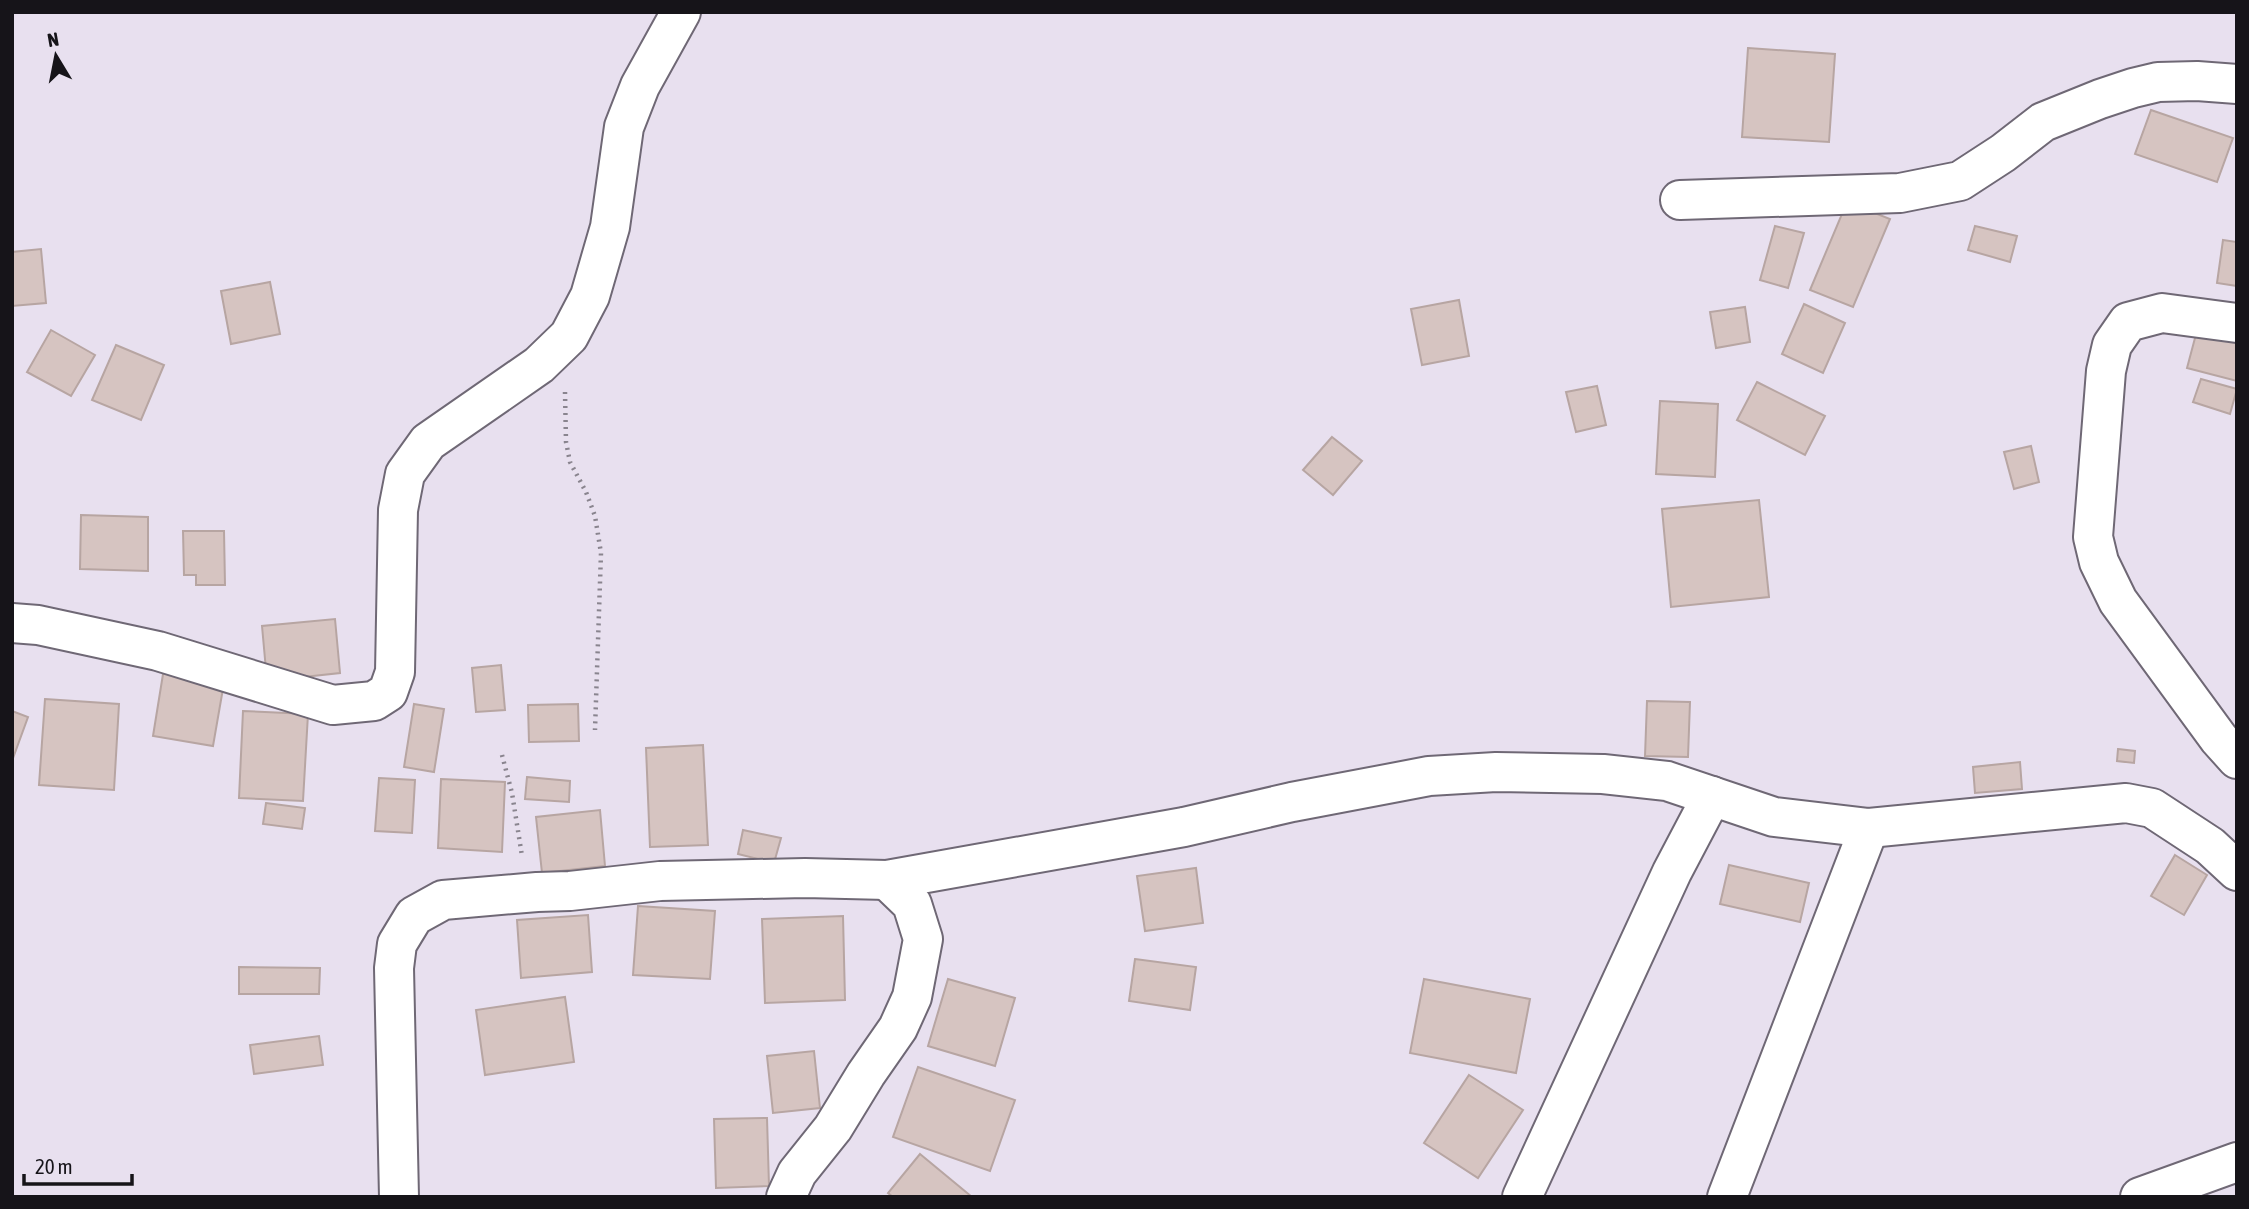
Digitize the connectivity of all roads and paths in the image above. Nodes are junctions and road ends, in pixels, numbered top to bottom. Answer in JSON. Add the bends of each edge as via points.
{"nodes":[{"id":1,"x":681,"y":12,"type":"edge"},
{"id":2,"x":2237,"y":84,"type":"edge"},
{"id":3,"x":1680,"y":200,"type":"dead end"},
{"id":4,"x":2237,"y":323,"type":"edge"},
{"id":5,"x":565,"y":392,"type":"dead end"},
{"id":6,"x":12,"y":623,"type":"edge"},
{"id":7,"x":595,"y":730,"type":"dead end"},
{"id":8,"x":502,"y":755,"type":"dead end"},
{"id":9,"x":2237,"y":759,"type":"edge"},
{"id":10,"x":1712,"y":796,"type":"junction"},
{"id":11,"x":1869,"y":828,"type":"junction"},
{"id":12,"x":2237,"y":871,"type":"edge"},
{"id":13,"x":887,"y":880,"type":"junction"},
{"id":14,"x":537,"y":892,"type":"junction"},
{"id":15,"x":2237,"y":1162,"type":"edge"},
{"id":16,"x":399,"y":1197,"type":"edge"},
{"id":17,"x":786,"y":1197,"type":"edge"},
{"id":18,"x":1522,"y":1197,"type":"edge"},
{"id":19,"x":1727,"y":1197,"type":"edge"},
{"id":20,"x":2140,"y":1197,"type":"edge"}],
"edges":[{"from":1,"to":6,"type":"street","via":[[640,86],[624,127],[610,227],[590,296],[569,336],[539,365],[428,442],[405,474],[398,510],[395,672],[388,692],[374,701],[333,705],[158,651]]},
{"from":2,"to":3,"type":"street","via":[[2158,82],[2111,95],[2043,122],[1960,181],[1900,193]]},
{"from":4,"to":9,"type":"street","via":[[2162,313],[2127,322],[2112,345],[2106,371],[2093,537],[2099,562],[2118,601]]},
{"from":5,"to":7,"type":"path","via":[[570,462],[595,516],[601,553]]},
{"from":8,"to":14,"type":"path","via":[[521,854]]},
{"from":10,"to":11,"type":"street","via":[[1774,817]]},
{"from":10,"to":13,"type":"street","via":[[1667,781],[1603,774],[1429,776],[1145,835]]},
{"from":10,"to":18,"type":"street","via":[[1672,872]]},
{"from":11,"to":12,"type":"street","via":[[2126,803],[2152,808],[2210,846]]},
{"from":11,"to":19,"type":"street"},
{"from":13,"to":14,"type":"street","via":[[660,881]]},
{"from":13,"to":17,"type":"street","via":[[912,904],[923,939],[912,997],[898,1028],[833,1128],[797,1173]]},
{"from":14,"to":16,"type":"street","via":[[443,900],[414,916],[397,944]]},
{"from":15,"to":20,"type":"street"}]}
